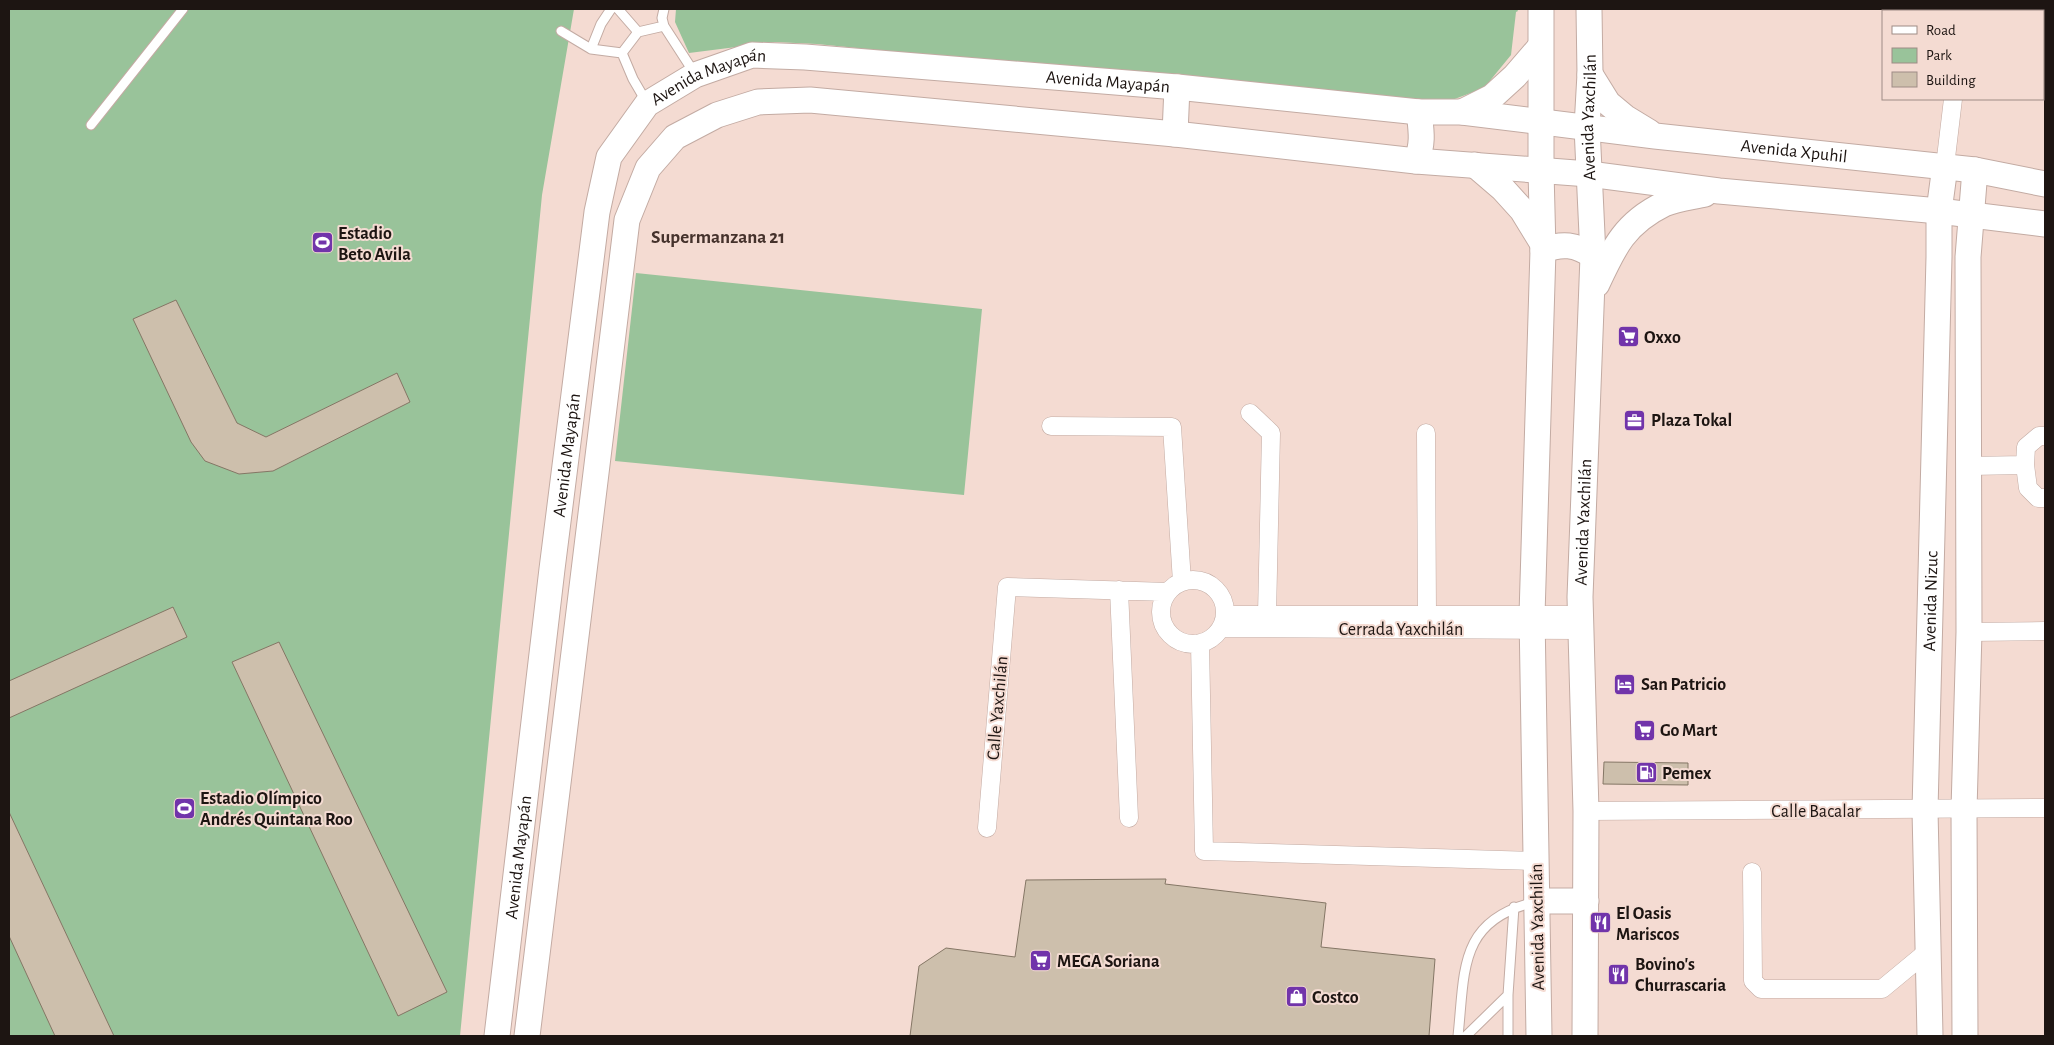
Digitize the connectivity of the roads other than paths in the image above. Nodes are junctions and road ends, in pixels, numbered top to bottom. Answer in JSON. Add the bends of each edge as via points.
{"nodes":[{"id":1,"x":183,"y":9,"type":"edge"},
{"id":2,"x":611,"y":9,"type":"edge"},
{"id":3,"x":618,"y":9,"type":"edge"},
{"id":4,"x":664,"y":9,"type":"edge"},
{"id":5,"x":1541,"y":9,"type":"edge"},
{"id":6,"x":1589,"y":9,"type":"edge"},
{"id":7,"x":664,"y":26,"type":"junction"},
{"id":8,"x":561,"y":31,"type":"dead end"},
{"id":9,"x":638,"y":32,"type":"junction"},
{"id":10,"x":1540,"y":47,"type":"junction"},
{"id":11,"x":591,"y":49,"type":"junction"},
{"id":12,"x":622,"y":53,"type":"junction"},
{"id":13,"x":1590,"y":74,"type":"junction"},
{"id":14,"x":696,"y":75,"type":"junction"},
{"id":15,"x":1178,"y":87,"type":"junction"},
{"id":16,"x":1953,"y":100,"type":"edge"},
{"id":17,"x":647,"y":104,"type":"junction"},
{"id":18,"x":1419,"y":112,"type":"junction"},
{"id":19,"x":1462,"y":112,"type":"junction"},
{"id":20,"x":1541,"y":123,"type":"junction"},
{"id":21,"x":91,"y":125,"type":"dead end"},
{"id":22,"x":1587,"y":127,"type":"junction"},
{"id":23,"x":1175,"y":134,"type":"junction"},
{"id":24,"x":1655,"y":136,"type":"junction"},
{"id":25,"x":1416,"y":160,"type":"junction"},
{"id":26,"x":1946,"y":161,"type":"junction"},
{"id":27,"x":1475,"y":165,"type":"junction"},
{"id":28,"x":1975,"y":170,"type":"junction"},
{"id":29,"x":1541,"y":171,"type":"junction"},
{"id":30,"x":1589,"y":174,"type":"junction"},
{"id":31,"x":2045,"y":179,"type":"edge"},
{"id":32,"x":2045,"y":184,"type":"edge"},
{"id":33,"x":1719,"y":191,"type":"junction"},
{"id":34,"x":1939,"y":211,"type":"junction"},
{"id":35,"x":1971,"y":214,"type":"junction"},
{"id":36,"x":2045,"y":224,"type":"edge"},
{"id":37,"x":1543,"y":247,"type":"junction"},
{"id":38,"x":1593,"y":256,"type":"junction"},
{"id":39,"x":1591,"y":298,"type":"junction"},
{"id":40,"x":1250,"y":413,"type":"dead end"},
{"id":41,"x":1051,"y":426,"type":"dead end"},
{"id":42,"x":1426,"y":433,"type":"dead end"},
{"id":43,"x":2045,"y":436,"type":"edge"},
{"id":44,"x":2025,"y":465,"type":"junction"},
{"id":45,"x":1970,"y":466,"type":"junction"},
{"id":46,"x":2045,"y":498,"type":"edge"},
{"id":47,"x":1175,"y":587,"type":"junction"},
{"id":48,"x":1119,"y":590,"type":"junction"},
{"id":49,"x":1267,"y":615,"type":"junction"},
{"id":50,"x":1427,"y":615,"type":"junction"},
{"id":51,"x":1223,"y":622,"type":"junction"},
{"id":52,"x":1532,"y":622,"type":"junction"},
{"id":53,"x":1581,"y":622,"type":"junction"},
{"id":54,"x":2045,"y":631,"type":"edge"},
{"id":55,"x":1969,"y":632,"type":"junction"},
{"id":56,"x":1200,"y":644,"type":"junction"},
{"id":57,"x":536,"y":704,"type":"junction"},
{"id":58,"x":568,"y":707,"type":"junction"},
{"id":59,"x":2045,"y":808,"type":"edge"},
{"id":60,"x":1925,"y":810,"type":"junction"},
{"id":61,"x":1964,"y":810,"type":"junction"},
{"id":62,"x":1586,"y":811,"type":"junction"},
{"id":63,"x":1130,"y":818,"type":"dead end"},
{"id":64,"x":987,"y":828,"type":"dead end"},
{"id":65,"x":1536,"y":861,"type":"junction"},
{"id":66,"x":1752,"y":872,"type":"dead end"},
{"id":67,"x":1586,"y":901,"type":"junction"},
{"id":68,"x":1525,"y":904,"type":"junction"},
{"id":69,"x":1928,"y":951,"type":"junction"},
{"id":70,"x":1508,"y":996,"type":"junction"},
{"id":71,"x":497,"y":1036,"type":"edge"},
{"id":72,"x":527,"y":1036,"type":"edge"},
{"id":73,"x":1458,"y":1036,"type":"edge"},
{"id":74,"x":1466,"y":1036,"type":"edge"},
{"id":75,"x":1508,"y":1036,"type":"edge"},
{"id":76,"x":1540,"y":1036,"type":"edge"},
{"id":77,"x":1585,"y":1036,"type":"edge"},
{"id":78,"x":1930,"y":1036,"type":"edge"},
{"id":79,"x":1966,"y":1036,"type":"edge"}],
"edges":[{"from":1,"to":21,"type":"lane"},
{"from":2,"to":11,"type":"lane"},
{"from":3,"to":9,"type":"lane"},
{"from":4,"to":7,"type":"lane"},
{"from":5,"to":10,"type":"street","name":"Avenida Yaxchilán"},
{"from":6,"to":13,"type":"street","name":"Avenida Yaxchilán"},
{"from":7,"to":9,"type":"lane"},
{"from":7,"to":14,"type":"lane"},
{"from":8,"to":11,"type":"lane"},
{"from":9,"to":12,"type":"lane"},
{"from":10,"to":19,"type":"street","via":[[1492,97]]},
{"from":10,"to":20,"type":"street","name":"Avenida Yaxchilán"},
{"from":11,"to":12,"type":"lane"},
{"from":12,"to":17,"type":"lane"},
{"from":13,"to":22,"type":"street","name":"Avenida Yaxchilán"},
{"from":13,"to":24,"type":"street","via":[[1608,103]]},
{"from":14,"to":15,"type":"street","name":"Avenida Mayapán","via":[[752,55]]},
{"from":14,"to":17,"type":"street","name":"Avenida Mayapán"},
{"from":15,"to":18,"type":"street","name":"Avenida Mayapán"},
{"from":15,"to":23,"type":"street"},
{"from":16,"to":26,"type":"street"},
{"from":17,"to":57,"type":"street","name":"Avenida Mayapán","via":[[609,157],[597,212]]},
{"from":18,"to":19,"type":"street","name":"Avenida Mayapán"},
{"from":18,"to":25,"type":"street","via":[[1422,140]]},
{"from":19,"to":20,"type":"street","name":"Avenida Mayapán"},
{"from":20,"to":22,"type":"street","name":"Avenida Xpuhil"},
{"from":20,"to":29,"type":"street","name":"Avenida Yaxchilán"},
{"from":22,"to":24,"type":"street","name":"Avenida Xpuhil"},
{"from":22,"to":30,"type":"street","name":"Avenida Yaxchilán"},
{"from":23,"to":25,"type":"street","name":"Avenida Mayapán"},
{"from":23,"to":58,"type":"street","name":"Avenida Mayapán","via":[[810,100],[758,102],[717,115],[675,137],[648,168],[627,220]]},
{"from":24,"to":26,"type":"street","name":"Avenida Xpuhil"},
{"from":25,"to":27,"type":"street","name":"Avenida Mayapán"},
{"from":26,"to":28,"type":"street","name":"Avenida Xpuhil"},
{"from":26,"to":31,"type":"street","via":[[2035,171]]},
{"from":26,"to":34,"type":"street","name":"Avenida Nizuc"},
{"from":27,"to":29,"type":"street","name":"Avenida Mayapán"},
{"from":27,"to":37,"type":"street","via":[[1522,210]]},
{"from":28,"to":32,"type":"street","name":"Avenida Xpuhil"},
{"from":28,"to":35,"type":"street"},
{"from":29,"to":30,"type":"street"},
{"from":29,"to":37,"type":"street","name":"Avenida Yaxchilán"},
{"from":30,"to":33,"type":"street"},
{"from":30,"to":38,"type":"street","name":"Avenida Yaxchilán"},
{"from":33,"to":34,"type":"street"},
{"from":33,"to":39,"type":"street","via":[[1665,204],[1635,222],[1613,248]]},
{"from":34,"to":35,"type":"street"},
{"from":34,"to":60,"type":"street","name":"Avenida Nizuc"},
{"from":35,"to":36,"type":"street"},
{"from":35,"to":45,"type":"street","via":[[1968,257]]},
{"from":37,"to":38,"type":"street","via":[[1569,244]]},
{"from":37,"to":52,"type":"street","name":"Avenida Yaxchilán"},
{"from":38,"to":39,"type":"street","name":"Avenida Yaxchilán"},
{"from":39,"to":53,"type":"street","name":"Avenida Yaxchilán"},
{"from":40,"to":49,"type":"street","via":[[1271,433]]},
{"from":41,"to":47,"type":"street","via":[[1172,427]]},
{"from":42,"to":50,"type":"street"},
{"from":43,"to":44,"type":"street","via":[[2039,436],[2026,447]]},
{"from":44,"to":45,"type":"street"},
{"from":44,"to":46,"type":"street","via":[[2028,488],[2038,498]]},
{"from":45,"to":55,"type":"street"},
{"from":47,"to":48,"type":"street"},
{"from":47,"to":51,"type":"street","via":[[1194,580],[1207,583],[1223,602]]},
{"from":47,"to":56,"type":"street","via":[[1161,606],[1162,622],[1170,636],[1184,643]]},
{"from":48,"to":63,"type":"street"},
{"from":48,"to":64,"type":"street","name":"Calle Yaxchilán","via":[[1007,588]]},
{"from":49,"to":50,"type":"street","name":"Cerrada Yaxchilán"},
{"from":49,"to":51,"type":"street","name":"Cerrada Yaxchilán"},
{"from":50,"to":52,"type":"street","name":"Cerrada Yaxchilán"},
{"from":51,"to":52,"type":"street","name":"Cerrada Yaxchilán"},
{"from":51,"to":56,"type":"street","via":[[1212,638]]},
{"from":52,"to":53,"type":"street","name":"Cerrada Yaxchilán"},
{"from":52,"to":65,"type":"street","name":"Avenida Yaxchilán"},
{"from":53,"to":62,"type":"street","name":"Avenida Yaxchilán"},
{"from":54,"to":55,"type":"street"},
{"from":55,"to":61,"type":"street"},
{"from":56,"to":65,"type":"street","via":[[1204,851]]},
{"from":57,"to":58,"type":"street"},
{"from":57,"to":71,"type":"street","name":"Avenida Mayapán"},
{"from":58,"to":72,"type":"street","name":"Avenida Mayapán"},
{"from":59,"to":61,"type":"street","name":"Calle Bacalar"},
{"from":60,"to":61,"type":"street","name":"Calle Bacalar"},
{"from":60,"to":62,"type":"street","name":"Calle Bacalar"},
{"from":60,"to":69,"type":"street","name":"Avenida Nizuc"},
{"from":61,"to":79,"type":"street"},
{"from":62,"to":67,"type":"street","name":"Avenida Yaxchilán"},
{"from":65,"to":68,"type":"street","name":"Avenida Yaxchilán"},
{"from":66,"to":69,"type":"street","via":[[1754,981],[1762,989],[1882,989]]},
{"from":67,"to":68,"type":"street"},
{"from":67,"to":77,"type":"street","name":"Avenida Yaxchilán"},
{"from":68,"to":70,"type":"lane"},
{"from":68,"to":73,"type":"lane","via":[[1499,914],[1472,944],[1466,962]]},
{"from":68,"to":76,"type":"street","name":"Avenida Yaxchilán"},
{"from":69,"to":78,"type":"street","name":"Avenida Nizuc"},
{"from":70,"to":74,"type":"lane"},
{"from":70,"to":75,"type":"lane"}]}
